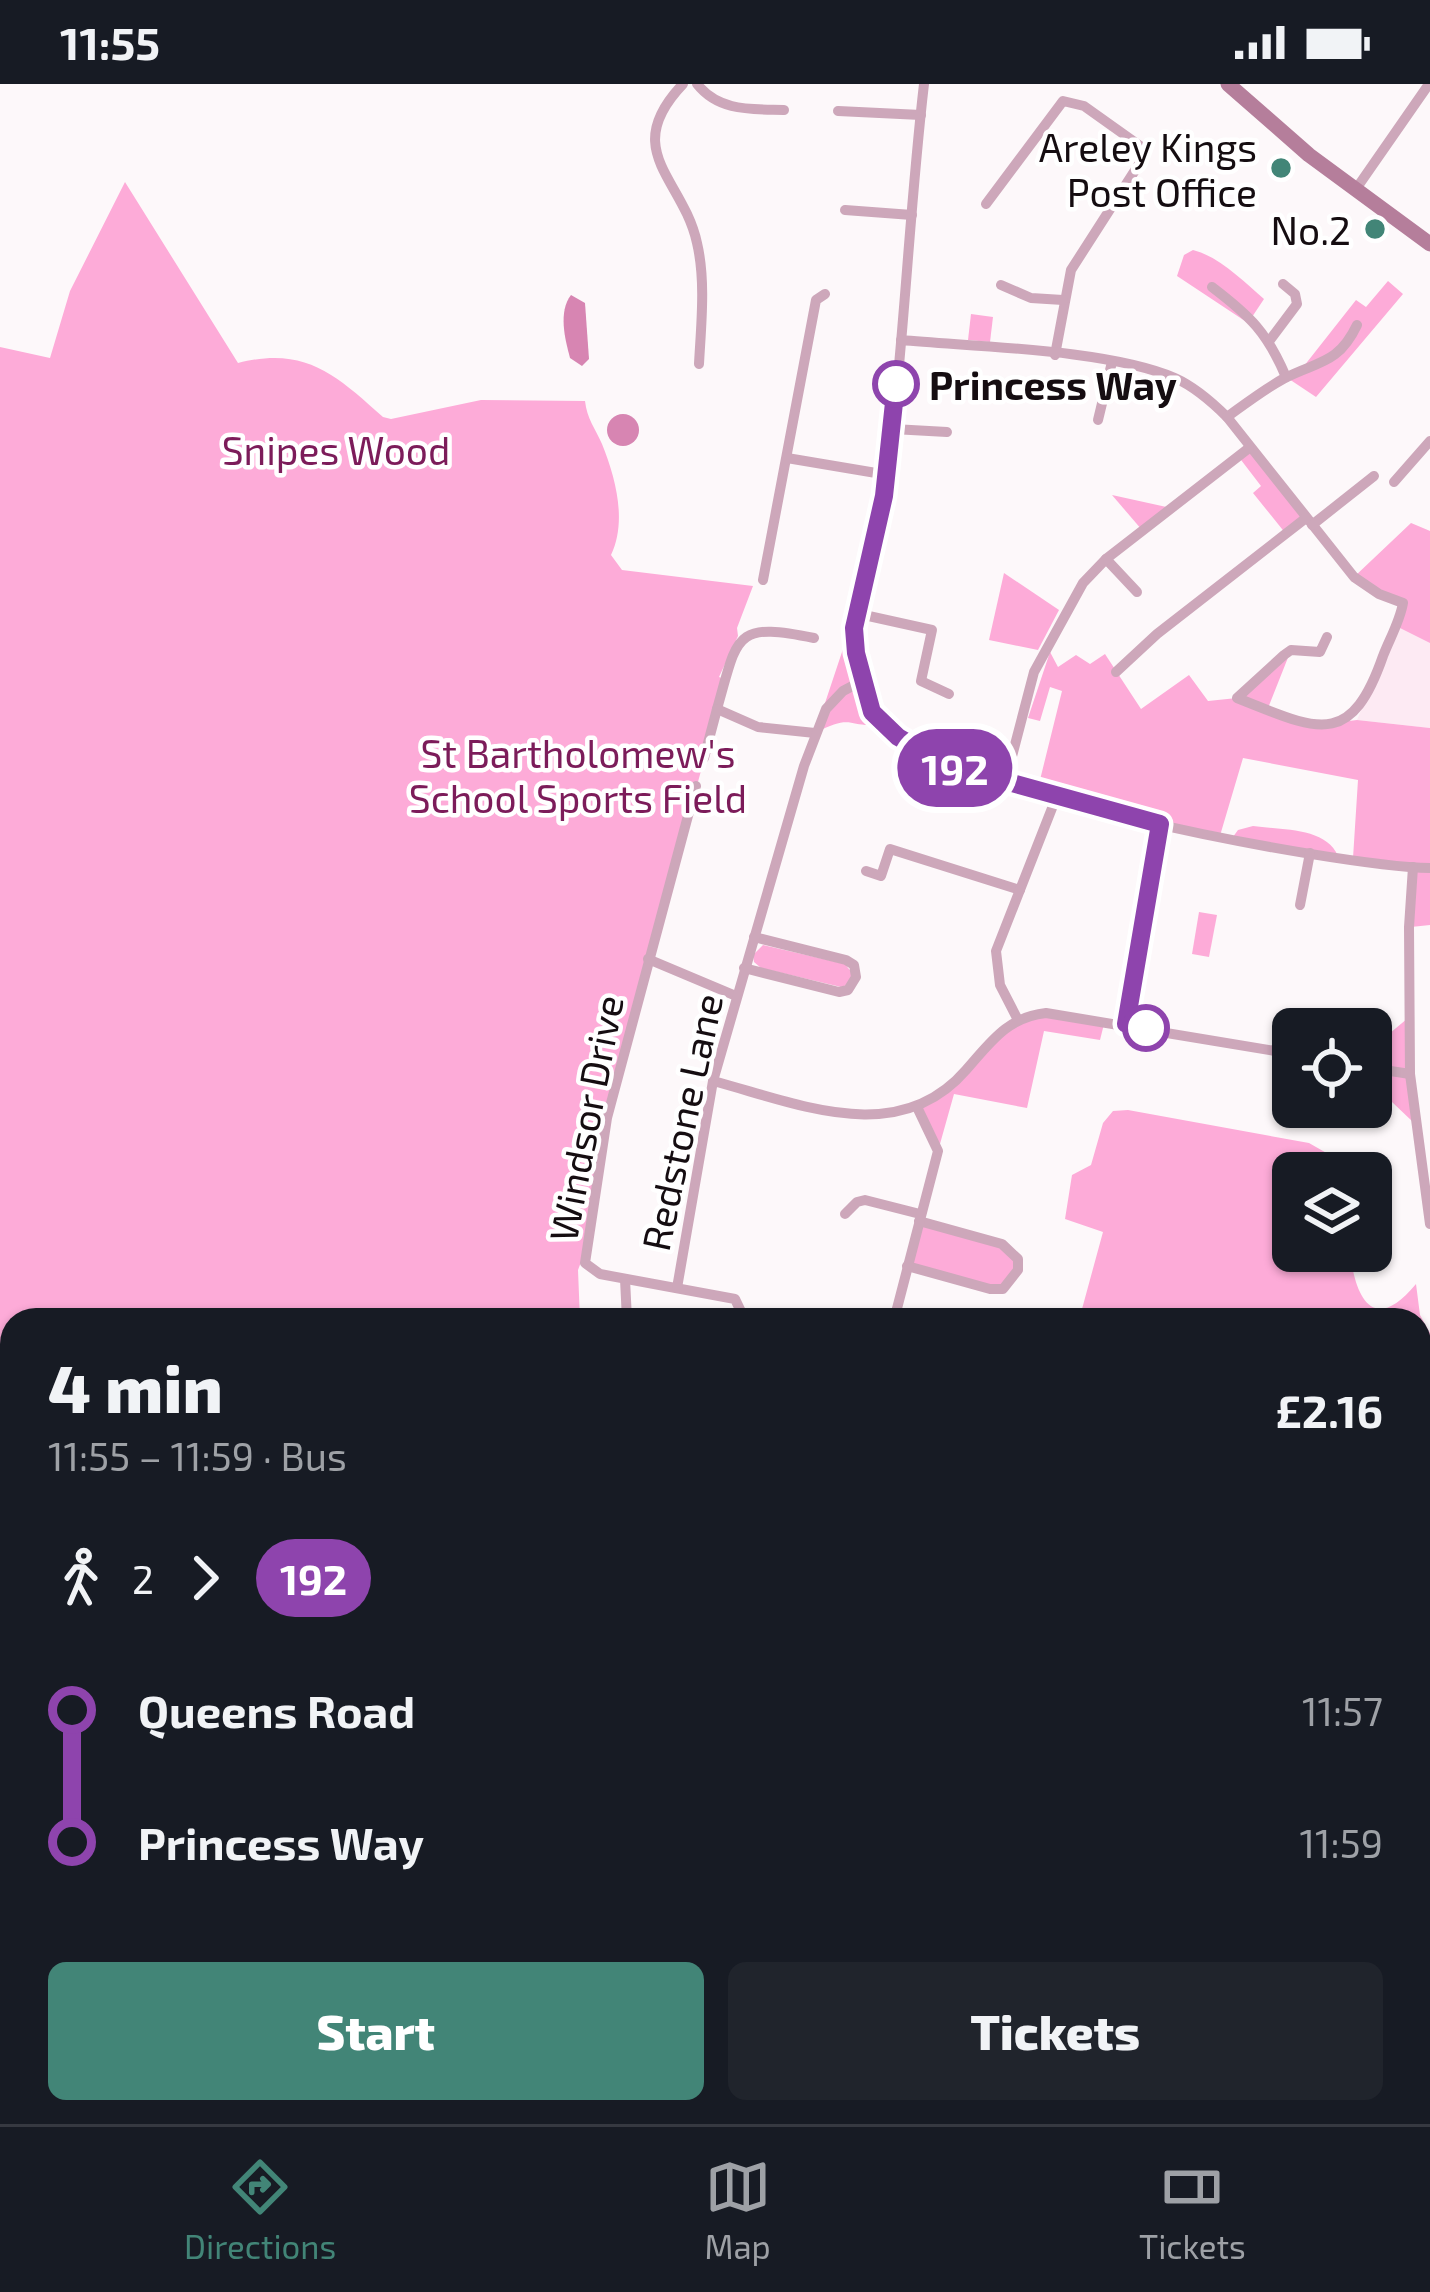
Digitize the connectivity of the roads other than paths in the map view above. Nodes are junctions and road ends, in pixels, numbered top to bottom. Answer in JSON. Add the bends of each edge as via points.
{"nodes":[{"id":1,"x":683,"y":84,"type":"edge"},
{"id":2,"x":698,"y":84,"type":"edge"},
{"id":3,"x":924,"y":84,"type":"edge"},
{"id":4,"x":1228,"y":84,"type":"edge"},
{"id":5,"x":1429,"y":84,"type":"edge"},
{"id":6,"x":784,"y":110,"type":"dead end"},
{"id":7,"x":838,"y":111,"type":"dead end"},
{"id":8,"x":921,"y":115,"type":"junction"},
{"id":9,"x":1356,"y":189,"type":"junction"},
{"id":10,"x":988,"y":194,"type":"dead end"},
{"id":11,"x":844,"y":210,"type":"dead end"},
{"id":12,"x":912,"y":214,"type":"junction"},
{"id":13,"x":1430,"y":244,"type":"edge"},
{"id":14,"x":1283,"y":284,"type":"dead end"},
{"id":15,"x":1001,"y":286,"type":"dead end"},
{"id":16,"x":1212,"y":287,"type":"dead end"},
{"id":17,"x":826,"y":294,"type":"dead end"},
{"id":18,"x":1063,"y":300,"type":"junction"},
{"id":19,"x":1357,"y":325,"type":"dead end"},
{"id":20,"x":901,"y":340,"type":"junction"},
{"id":21,"x":1270,"y":340,"type":"junction"},
{"id":22,"x":1055,"y":355,"type":"junction"},
{"id":23,"x":1112,"y":362,"type":"junction"},
{"id":24,"x":699,"y":364,"type":"dead end"},
{"id":25,"x":1286,"y":377,"type":"junction"},
{"id":26,"x":1227,"y":417,"type":"junction"},
{"id":27,"x":1098,"y":420,"type":"dead end"},
{"id":28,"x":893,"y":429,"type":"junction"},
{"id":29,"x":947,"y":433,"type":"dead end"},
{"id":30,"x":1430,"y":441,"type":"edge"},
{"id":31,"x":1250,"y":448,"type":"junction"},
{"id":32,"x":788,"y":458,"type":"junction"},
{"id":33,"x":888,"y":475,"type":"junction"},
{"id":34,"x":1374,"y":476,"type":"dead end"},
{"id":35,"x":1394,"y":482,"type":"dead end"},
{"id":36,"x":1309,"y":522,"type":"junction"},
{"id":37,"x":1106,"y":559,"type":"junction"},
{"id":38,"x":763,"y":580,"type":"dead end"},
{"id":39,"x":1136,"y":592,"type":"dead end"},
{"id":40,"x":856,"y":613,"type":"junction"},
{"id":41,"x":1327,"y":637,"type":"dead end"},
{"id":42,"x":814,"y":638,"type":"dead end"},
{"id":43,"x":1117,"y":672,"type":"dead end"},
{"id":44,"x":862,"y":681,"type":"junction"},
{"id":45,"x":949,"y":694,"type":"dead end"},
{"id":46,"x":717,"y":710,"type":"junction"},
{"id":47,"x":815,"y":733,"type":"junction"},
{"id":48,"x":704,"y":758,"type":"dead end"},
{"id":49,"x":1005,"y":783,"type":"junction"},
{"id":50,"x":697,"y":786,"type":"dead end"},
{"id":51,"x":1056,"y":798,"type":"junction"},
{"id":52,"x":1160,"y":824,"type":"junction"},
{"id":53,"x":1310,"y":853,"type":"junction"},
{"id":54,"x":1413,"y":867,"type":"junction"},
{"id":55,"x":1430,"y":868,"type":"edge"},
{"id":56,"x":866,"y":872,"type":"dead end"},
{"id":57,"x":1020,"y":890,"type":"junction"},
{"id":58,"x":1300,"y":905,"type":"dead end"},
{"id":59,"x":754,"y":937,"type":"junction"},
{"id":60,"x":648,"y":959,"type":"junction"},
{"id":61,"x":744,"y":968,"type":"junction"},
{"id":62,"x":736,"y":996,"type":"junction"},
{"id":63,"x":1018,"y":1020,"type":"junction"},
{"id":64,"x":1126,"y":1024,"type":"junction"},
{"id":65,"x":1272,"y":1050,"type":"edge"},
{"id":66,"x":1392,"y":1071,"type":"edge"},
{"id":67,"x":1410,"y":1074,"type":"junction"},
{"id":68,"x":713,"y":1081,"type":"junction"},
{"id":69,"x":916,"y":1107,"type":"junction"},
{"id":70,"x":845,"y":1214,"type":"dead end"},
{"id":71,"x":920,"y":1218,"type":"junction"},
{"id":72,"x":1430,"y":1224,"type":"edge"},
{"id":73,"x":908,"y":1266,"type":"junction"},
{"id":74,"x":625,"y":1280,"type":"junction"},
{"id":75,"x":677,"y":1288,"type":"junction"},
{"id":76,"x":626,"y":1308,"type":"edge"},
{"id":77,"x":739,"y":1308,"type":"edge"},
{"id":78,"x":897,"y":1308,"type":"edge"}],
"edges":[{"from":1,"to":24,"type":"street","via":[[659,118],[655,153],[699,247]]},
{"from":2,"to":6,"type":"street","via":[[722,104]]},
{"from":3,"to":8,"type":"street"},
{"from":4,"to":9,"type":"main road"},
{"from":5,"to":9,"type":"street"},
{"from":7,"to":8,"type":"street"},
{"from":8,"to":12,"type":"street"},
{"from":9,"to":13,"type":"main road"},
{"from":10,"to":18,"type":"street","via":[[1068,93],[1141,144],[1144,153],[1078,256]]},
{"from":11,"to":12,"type":"street"},
{"from":12,"to":20,"type":"street"},
{"from":14,"to":21,"type":"street","via":[[1297,304]]},
{"from":15,"to":18,"type":"street"},
{"from":16,"to":21,"type":"street"},
{"from":17,"to":32,"type":"street","via":[[816,300]]},
{"from":18,"to":22,"type":"street"},
{"from":19,"to":25,"type":"street","via":[[1326,364]]},
{"from":20,"to":22,"type":"street"},
{"from":20,"to":28,"type":"street"},
{"from":21,"to":25,"type":"street"},
{"from":22,"to":23,"type":"street"},
{"from":23,"to":26,"type":"street","via":[[1179,380]]},
{"from":23,"to":27,"type":"street"},
{"from":25,"to":26,"type":"street"},
{"from":26,"to":31,"type":"street"},
{"from":28,"to":29,"type":"street"},
{"from":28,"to":33,"type":"street"},
{"from":30,"to":35,"type":"street"},
{"from":31,"to":36,"type":"street"},
{"from":31,"to":37,"type":"street"},
{"from":32,"to":33,"type":"street"},
{"from":32,"to":38,"type":"street"},
{"from":33,"to":40,"type":"street"},
{"from":34,"to":36,"type":"street"},
{"from":36,"to":41,"type":"street","via":[[1354,577],[1403,603],[1366,698],[1350,718],[1316,725],[1237,698],[1284,655],[1320,652]]},
{"from":36,"to":43,"type":"street"},
{"from":37,"to":39,"type":"street"},
{"from":37,"to":49,"type":"street","via":[[1083,583],[1034,672]]},
{"from":40,"to":44,"type":"street"},
{"from":40,"to":45,"type":"street","via":[[932,630],[921,681]]},
{"from":42,"to":46,"type":"street","via":[[769,628],[745,637]]},
{"from":44,"to":47,"type":"street","name":"Redstone Lane","via":[[831,703]]},
{"from":44,"to":49,"type":"street","via":[[877,720],[898,737],[947,765]]},
{"from":46,"to":47,"type":"street","via":[[758,727]]},
{"from":46,"to":48,"type":"street"},
{"from":47,"to":59,"type":"street","name":"Redstone Lane"},
{"from":49,"to":51,"type":"street"},
{"from":50,"to":60,"type":"street","name":"Windsor Drive"},
{"from":51,"to":52,"type":"street"},
{"from":51,"to":57,"type":"street"},
{"from":52,"to":53,"type":"street"},
{"from":52,"to":64,"type":"street"},
{"from":53,"to":54,"type":"street"},
{"from":53,"to":58,"type":"street"},
{"from":54,"to":55,"type":"street"},
{"from":54,"to":67,"type":"street"},
{"from":56,"to":57,"type":"street","via":[[881,876],[890,849]]},
{"from":57,"to":63,"type":"street","via":[[994,959]]},
{"from":59,"to":61,"type":"street","name":"Redstone Lane"},
{"from":59,"to":61,"type":"street","name":"Redstone Lane","via":[[846,960],[856,977],[838,992]]},
{"from":60,"to":62,"type":"street","name":"Windsor Drive"},
{"from":60,"to":74,"type":"street","name":"Windsor Drive","via":[[584,1254],[590,1270]]},
{"from":61,"to":62,"type":"street","name":"Redstone Lane"},
{"from":62,"to":68,"type":"street","name":"Redstone Lane"},
{"from":63,"to":64,"type":"street","via":[[1046,1013]]},
{"from":63,"to":69,"type":"street","via":[[947,1089]]},
{"from":64,"to":65,"type":"street"},
{"from":66,"to":67,"type":"street"},
{"from":67,"to":72,"type":"street"},
{"from":68,"to":69,"type":"street","via":[[842,1115],[882,1117]]},
{"from":68,"to":75,"type":"street","name":"Redstone Lane"},
{"from":69,"to":71,"type":"street","via":[[938,1151]]},
{"from":70,"to":71,"type":"street","via":[[865,1200]]},
{"from":71,"to":73,"type":"street"},
{"from":71,"to":73,"type":"street","via":[[1002,1244],[1018,1270],[1003,1289],[990,1289]]},
{"from":73,"to":78,"type":"street"},
{"from":74,"to":75,"type":"street","name":"Windsor Drive"},
{"from":74,"to":76,"type":"street"},
{"from":75,"to":77,"type":"street","name":"Windsor Drive","via":[[735,1299]]}]}
